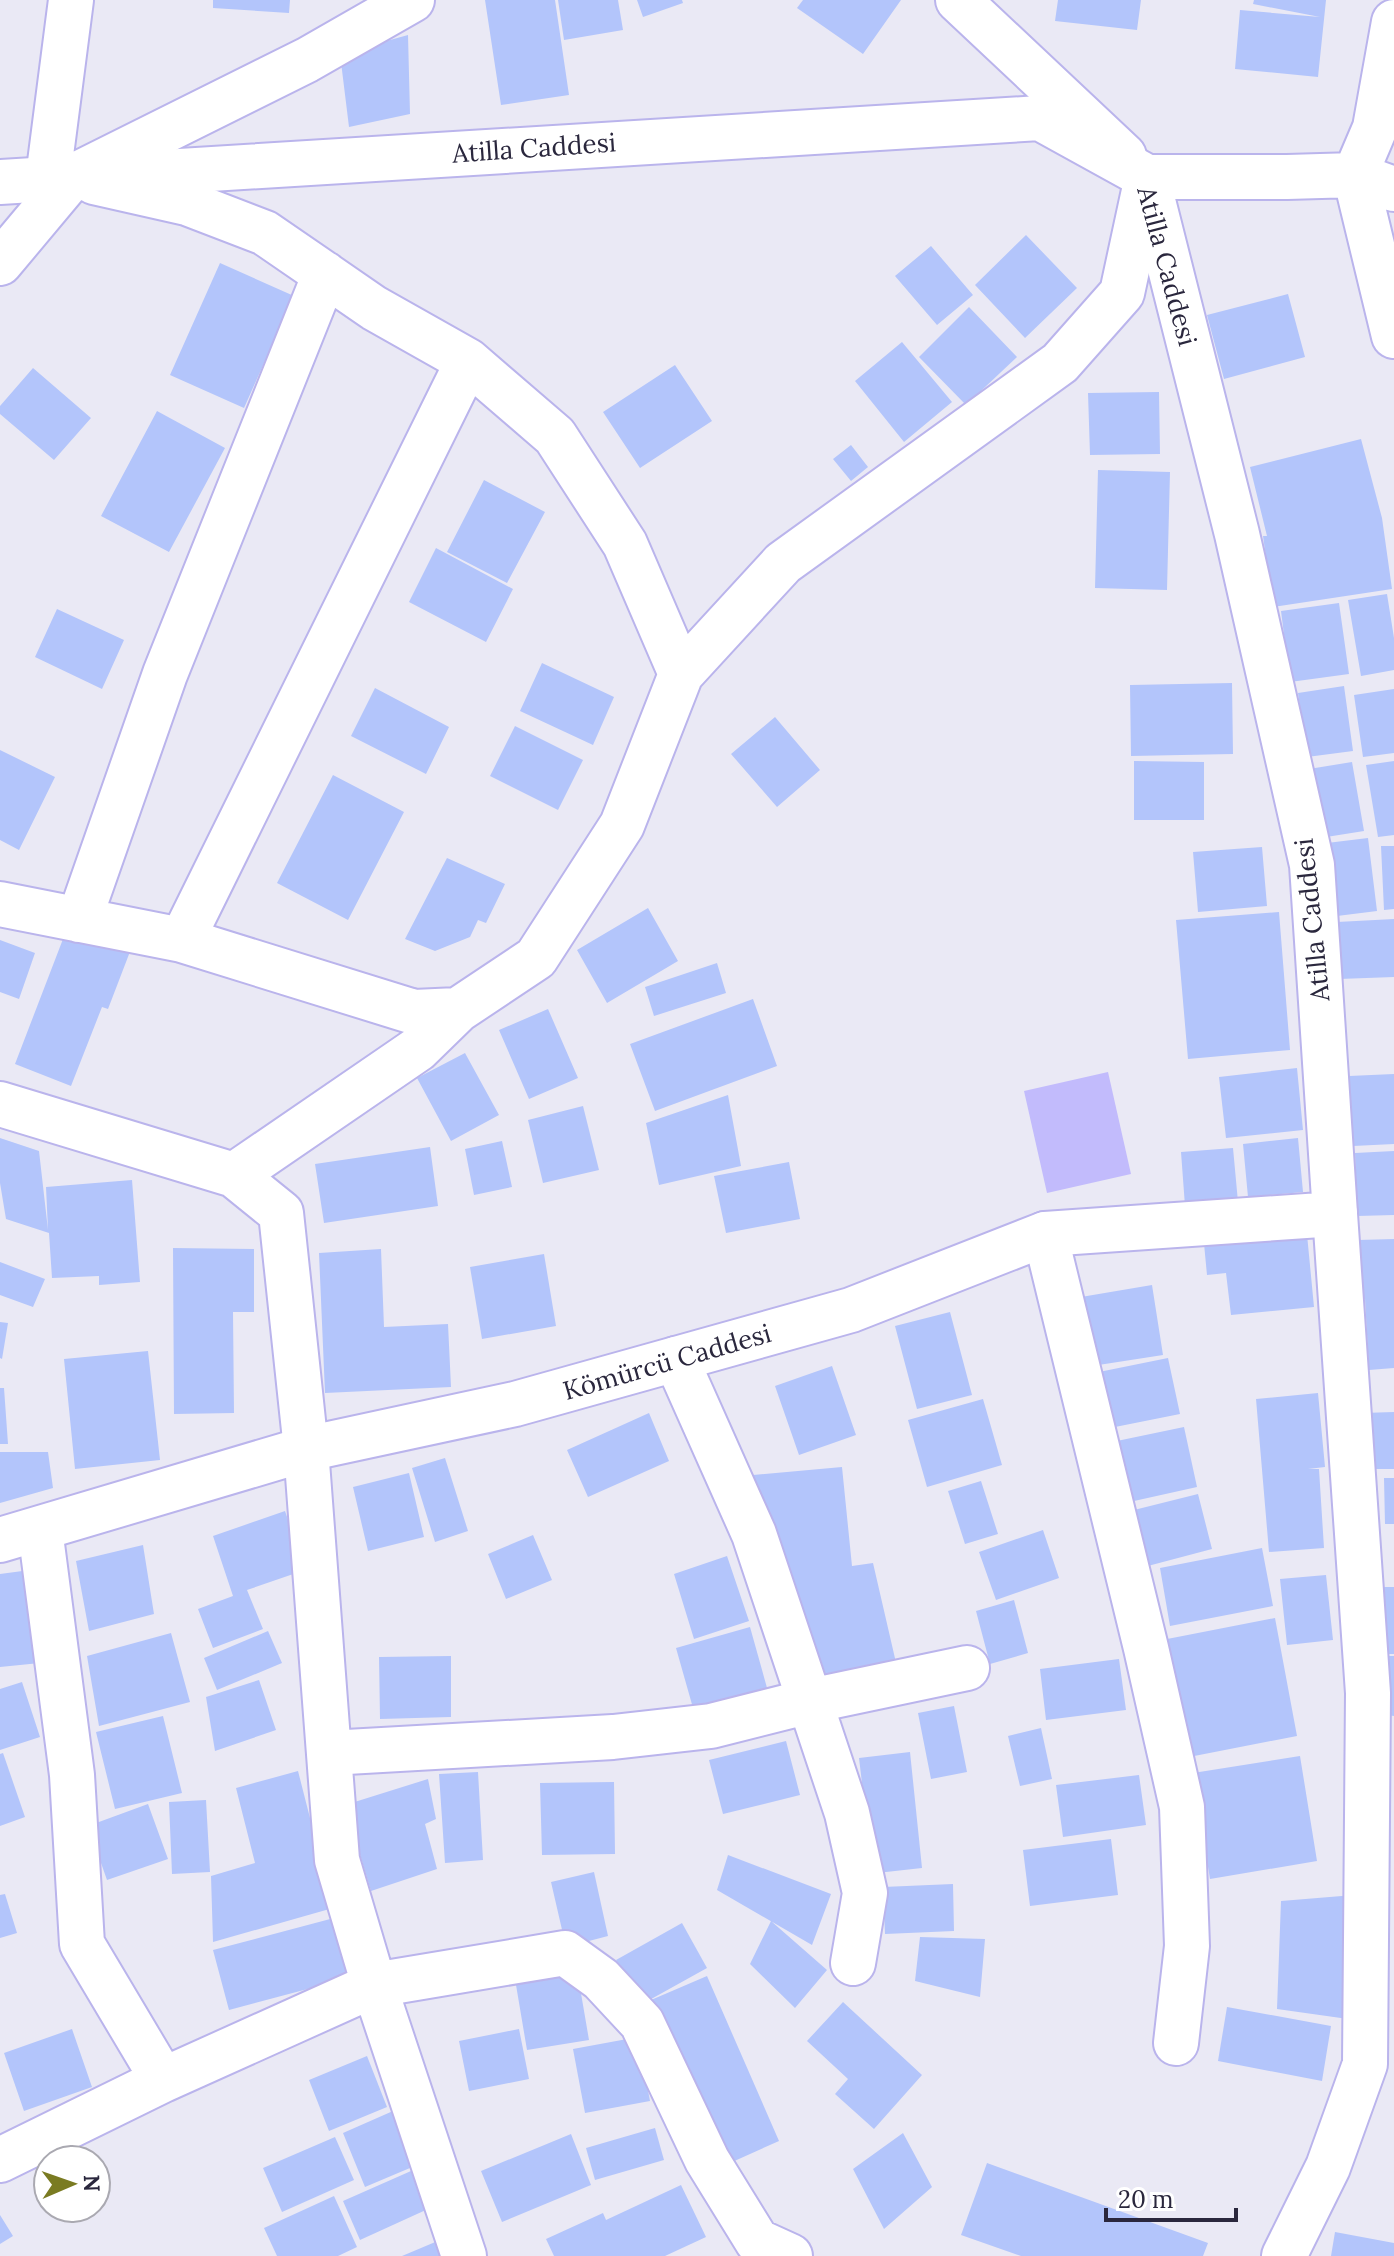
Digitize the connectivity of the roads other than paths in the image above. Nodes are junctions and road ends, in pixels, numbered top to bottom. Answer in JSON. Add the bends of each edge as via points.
{"nodes":[{"id":1,"x":71,"y":0,"type":"edge"},
{"id":2,"x":412,"y":0,"type":"edge"},
{"id":3,"x":958,"y":0,"type":"edge"},
{"id":4,"x":1394,"y":22,"type":"edge"},
{"id":5,"x":60,"y":177,"type":"junction"},
{"id":6,"x":1147,"y":177,"type":"junction"},
{"id":7,"x":0,"y":182,"type":"edge"},
{"id":8,"x":1374,"y":182,"type":"edge"},
{"id":9,"x":0,"y":263,"type":"edge"},
{"id":10,"x":325,"y":274,"type":"junction"},
{"id":11,"x":1394,"y":336,"type":"edge"},
{"id":12,"x":468,"y":361,"type":"junction"},
{"id":13,"x":681,"y":674,"type":"junction"},
{"id":14,"x":0,"y":904,"type":"edge"},
{"id":15,"x":79,"y":920,"type":"junction"},
{"id":16,"x":182,"y":940,"type":"junction"},
{"id":17,"x":458,"y":1010,"type":"junction"},
{"id":18,"x":0,"y":1104,"type":"edge"},
{"id":19,"x":234,"y":1175,"type":"junction"},
{"id":20,"x":1335,"y":1214,"type":"junction"},
{"id":21,"x":1045,"y":1234,"type":"junction"},
{"id":22,"x":676,"y":1359,"type":"junction"},
{"id":23,"x":306,"y":1449,"type":"junction"},
{"id":24,"x":20,"y":1534,"type":"edge"},
{"id":25,"x":967,"y":1668,"type":"dead end"},
{"id":26,"x":810,"y":1701,"type":"junction"},
{"id":27,"x":329,"y":1753,"type":"junction"},
{"id":28,"x":853,"y":1963,"type":"dead end"},
{"id":29,"x":1394,"y":1979,"type":"edge"},
{"id":30,"x":374,"y":1985,"type":"junction"},
{"id":31,"x":1176,"y":2043,"type":"dead end"},
{"id":32,"x":1365,"y":2064,"type":"junction"},
{"id":33,"x":163,"y":2080,"type":"junction"},
{"id":34,"x":0,"y":2160,"type":"edge"},
{"id":35,"x":464,"y":2256,"type":"edge"},
{"id":36,"x":790,"y":2256,"type":"edge"},
{"id":37,"x":1284,"y":2256,"type":"edge"}],
"edges":[{"from":1,"to":5,"type":"street"},
{"from":2,"to":5,"type":"street","via":[[307,60]]},
{"from":3,"to":6,"type":"street"},
{"from":4,"to":8,"type":"street","via":[[1375,128]]},
{"from":5,"to":6,"type":"street","name":"Atilla Caddesi","via":[[1040,118]]},
{"from":5,"to":7,"type":"street","name":"Atilla Caddesi"},
{"from":5,"to":9,"type":"street"},
{"from":5,"to":10,"type":"street","via":[[187,203],[265,233]]},
{"from":6,"to":8,"type":"street"},
{"from":6,"to":13,"type":"street","via":[[1122,293],[1060,363],[783,563]]},
{"from":6,"to":20,"type":"street","name":"Atilla Caddesi","via":[[1237,534],[1312,865]]},
{"from":8,"to":11,"type":"street"},
{"from":10,"to":12,"type":"street"},
{"from":10,"to":15,"type":"street","via":[[165,674]]},
{"from":12,"to":13,"type":"street","via":[[555,436],[625,544]]},
{"from":12,"to":16,"type":"street"},
{"from":13,"to":17,"type":"street","via":[[622,825],[536,958]]},
{"from":14,"to":15,"type":"street"},
{"from":15,"to":16,"type":"street"},
{"from":16,"to":17,"type":"street","via":[[414,1012]]},
{"from":17,"to":19,"type":"street","via":[[418,1049]]},
{"from":18,"to":19,"type":"street"},
{"from":19,"to":23,"type":"street","via":[[281,1213]]},
{"from":20,"to":21,"type":"street","name":"Kömürcü Caddesi"},
{"from":20,"to":32,"type":"street","name":"Atilla Caddesi","via":[[1368,1693]]},
{"from":21,"to":22,"type":"street","name":"Kömürcü Caddesi","via":[[851,1310]]},
{"from":21,"to":31,"type":"street","via":[[1182,1807],[1187,1946]]},
{"from":22,"to":23,"type":"street","name":"Kömürcü Caddesi","via":[[515,1404]]},
{"from":22,"to":26,"type":"street","via":[[754,1534]]},
{"from":23,"to":24,"type":"street","name":"Kömürcü Caddesi"},
{"from":23,"to":27,"type":"street"},
{"from":24,"to":33,"type":"street","via":[[72,1775],[82,1944]]},
{"from":25,"to":26,"type":"street"},
{"from":26,"to":27,"type":"street","via":[[711,1726],[613,1737]]},
{"from":26,"to":28,"type":"street","via":[[847,1813],[865,1893]]},
{"from":27,"to":30,"type":"street","via":[[337,1860]]},
{"from":29,"to":32,"type":"street"},
{"from":30,"to":33,"type":"street"},
{"from":30,"to":35,"type":"street"},
{"from":30,"to":36,"type":"street","via":[[565,1953],[601,1979],[642,2023],[707,2160],[757,2241]]},
{"from":32,"to":37,"type":"street","via":[[1328,2167]]},
{"from":33,"to":34,"type":"street"}]}
